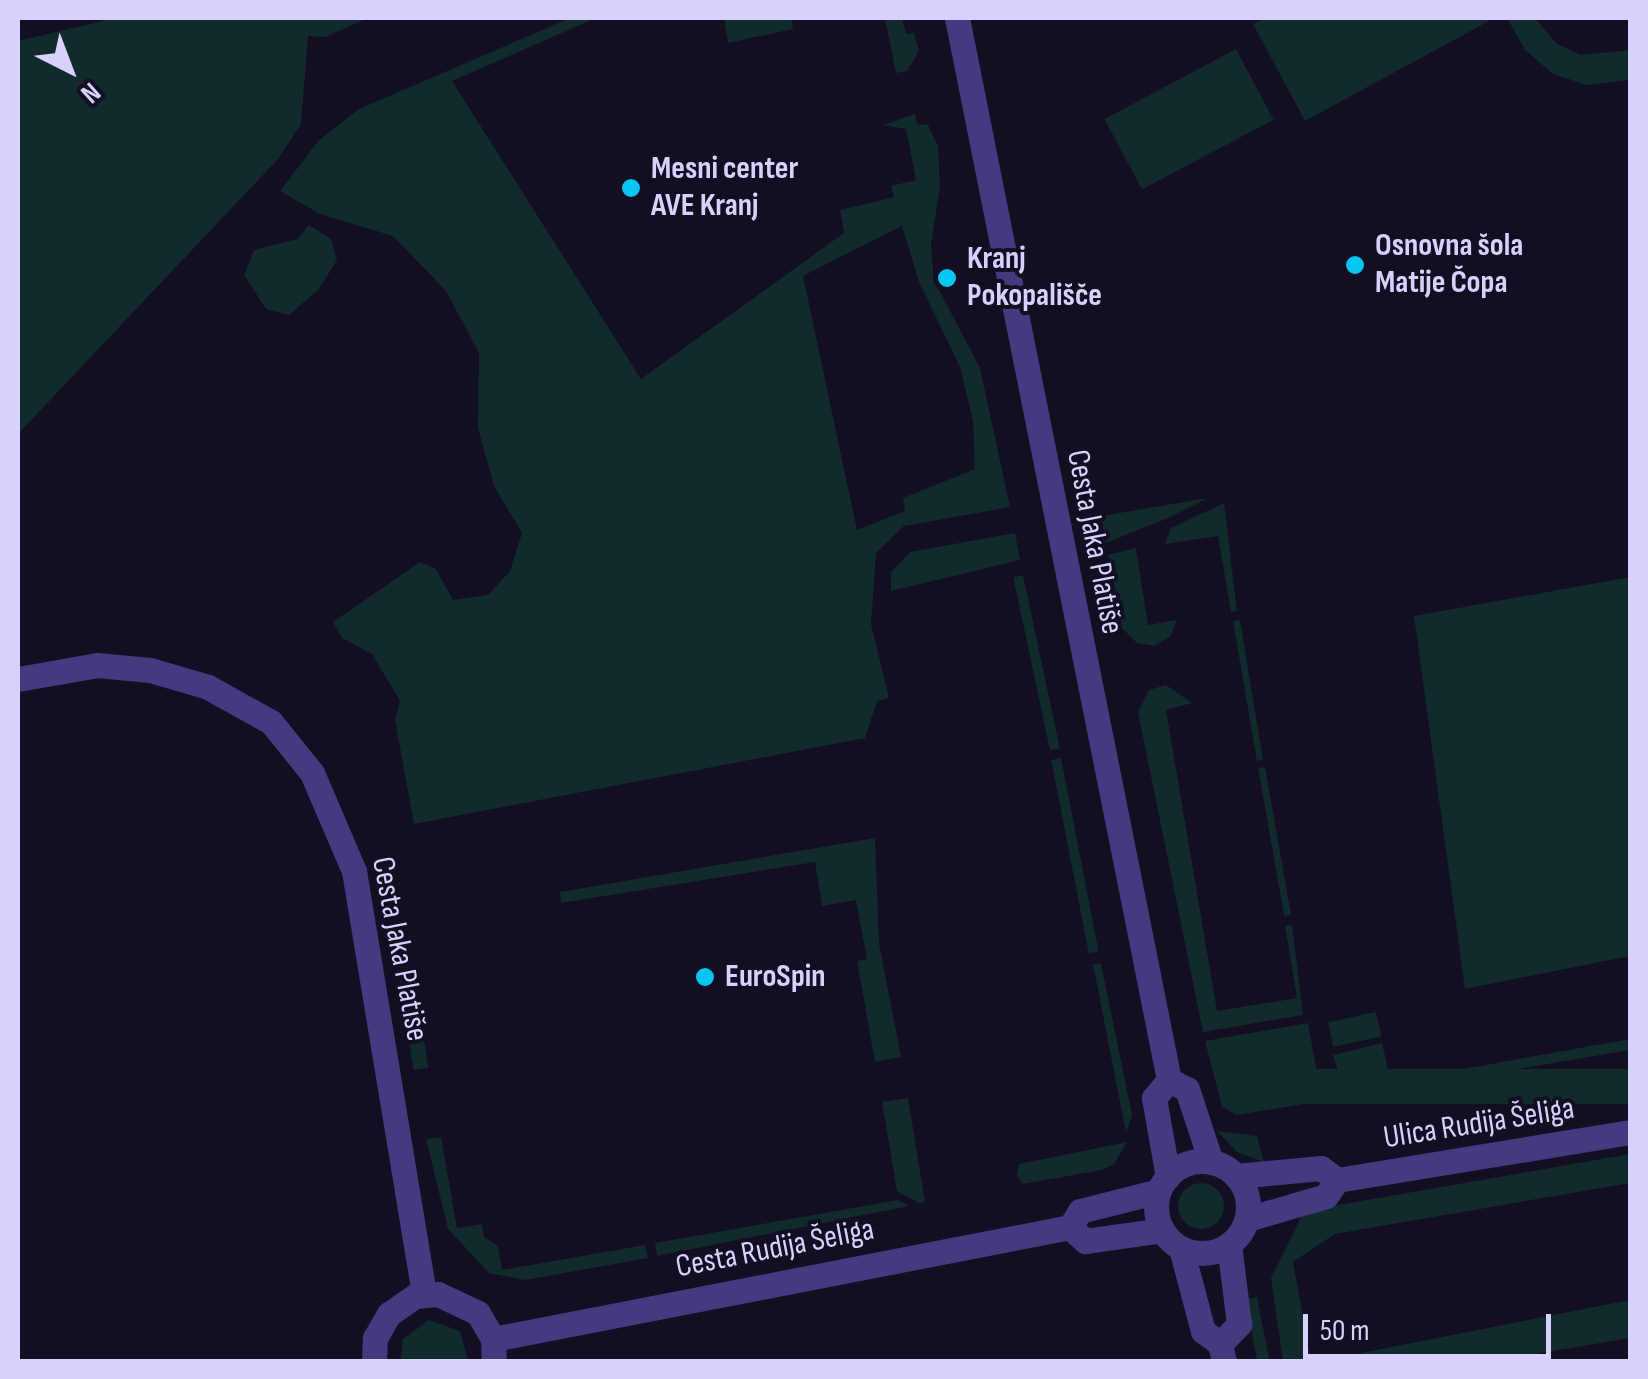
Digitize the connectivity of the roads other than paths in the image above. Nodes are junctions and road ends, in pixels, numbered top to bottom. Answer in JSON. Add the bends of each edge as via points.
{"nodes":[{"id":1,"x":957,"y":18,"type":"edge"},
{"id":2,"x":18,"y":679,"type":"edge"},
{"id":3,"x":1168,"y":1080,"type":"junction"},
{"id":4,"x":1630,"y":1132,"type":"edge"},
{"id":5,"x":1210,"y":1162,"type":"junction"},
{"id":6,"x":1236,"y":1176,"type":"junction"},
{"id":7,"x":1337,"y":1180,"type":"junction"},
{"id":8,"x":1163,"y":1184,"type":"junction"},
{"id":9,"x":1247,"y":1218,"type":"junction"},
{"id":10,"x":1070,"y":1227,"type":"junction"},
{"id":11,"x":1172,"y":1239,"type":"junction"},
{"id":12,"x":1230,"y":1245,"type":"junction"},
{"id":13,"x":424,"y":1294,"type":"junction"},
{"id":14,"x":493,"y":1350,"type":"edge"},
{"id":15,"x":1222,"y":1353,"type":"edge"},
{"id":16,"x":374,"y":1362,"type":"edge"}],
"edges":[{"from":1,"to":3,"type":"street","name":"Cesta Jaka Platiše"},
{"from":2,"to":13,"type":"street","name":"Cesta Jaka Platiše","via":[[97,666],[150,670],[208,688],[270,722],[312,773],[354,872]]},
{"from":3,"to":5,"type":"street","name":"Cesta Jaka Platiše","via":[[1188,1089]]},
{"from":3,"to":8,"type":"street","name":"Cesta Jaka Platiše","via":[[1154,1098]]},
{"from":4,"to":7,"type":"street","name":"Ulica Rudija Šeliga"},
{"from":5,"to":6,"type":"street"},
{"from":5,"to":8,"type":"street","via":[[1186,1163]]},
{"from":6,"to":7,"type":"street","name":"Ulica Rudija Šeliga","via":[[1321,1168]]},
{"from":6,"to":9,"type":"street","via":[[1248,1197]]},
{"from":7,"to":9,"type":"street","name":"Ulica Rudija Šeliga","via":[[1326,1196]]},
{"from":8,"to":10,"type":"street","name":"Cesta Rudija Šeliga","via":[[1080,1211]]},
{"from":8,"to":11,"type":"street","via":[[1156,1211]]},
{"from":9,"to":12,"type":"street"},
{"from":10,"to":11,"type":"street","name":"Cesta Rudija Šeliga","via":[[1084,1240]]},
{"from":10,"to":14,"type":"street","name":"Cesta Rudija Šeliga"},
{"from":11,"to":12,"type":"street","via":[[1204,1254]]},
{"from":11,"to":15,"type":"street","via":[[1203,1331]]},
{"from":12,"to":15,"type":"street","via":[[1239,1324]]},
{"from":13,"to":14,"type":"street","via":[[470,1306]]},
{"from":13,"to":16,"type":"street","via":[[396,1306],[382,1322]]}]}
